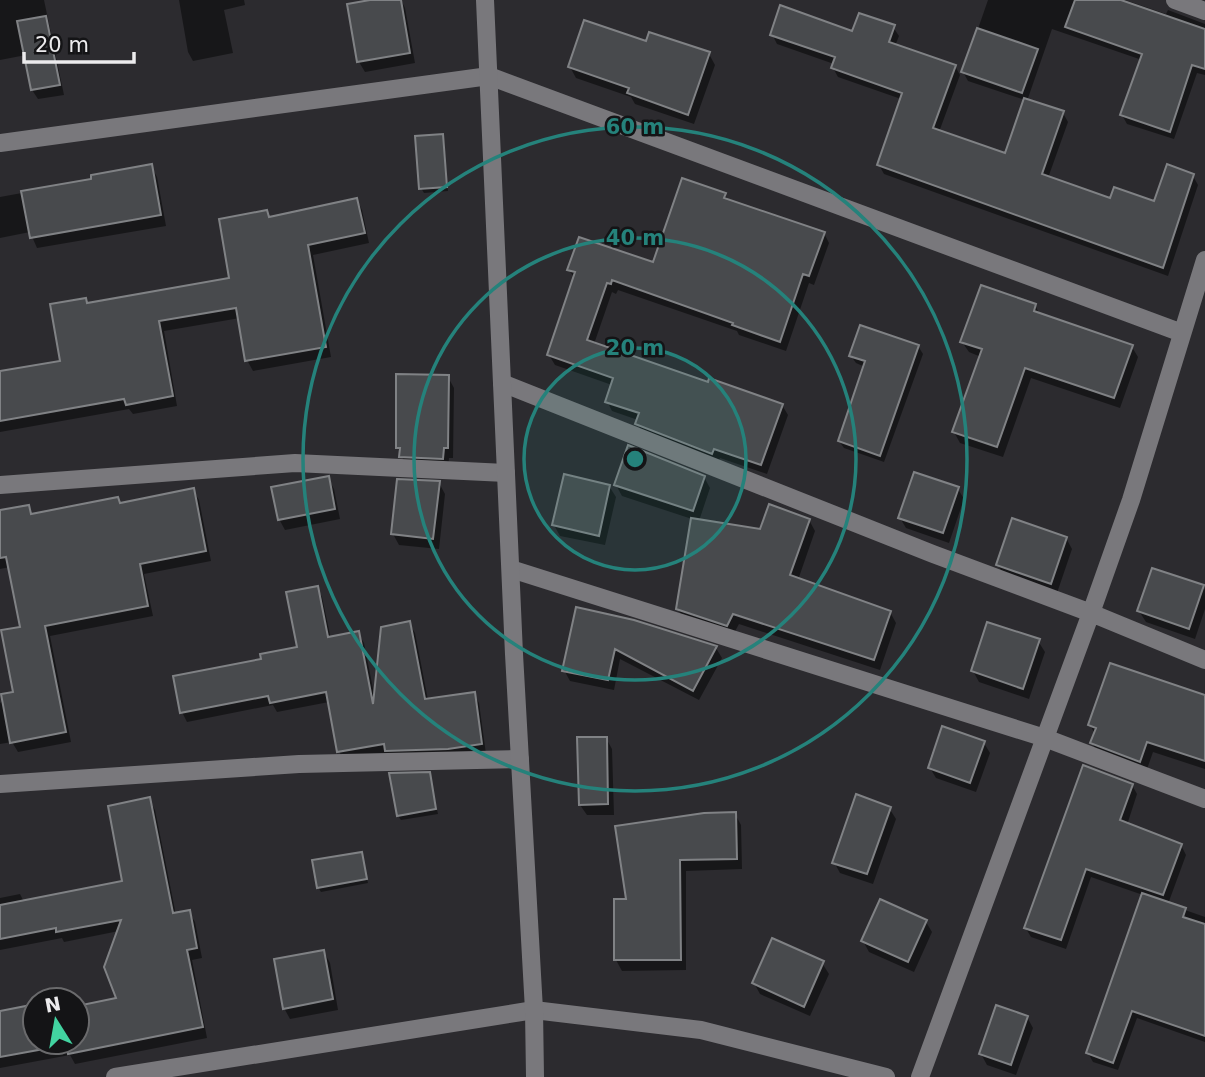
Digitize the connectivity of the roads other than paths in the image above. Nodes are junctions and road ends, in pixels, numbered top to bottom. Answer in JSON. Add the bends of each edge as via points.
{"nodes":[{"id":1,"x":485,"y":0,"type":"edge"},
{"id":2,"x":1175,"y":0,"type":"edge"},
{"id":3,"x":1205,"y":11,"type":"edge"},
{"id":4,"x":489,"y":75,"type":"junction"},
{"id":5,"x":0,"y":143,"type":"edge"},
{"id":6,"x":1205,"y":260,"type":"edge"},
{"id":7,"x":1182,"y":333,"type":"junction"},
{"id":8,"x":502,"y":383,"type":"junction"},
{"id":9,"x":506,"y":472,"type":"junction"},
{"id":10,"x":0,"y":485,"type":"edge"},
{"id":11,"x":511,"y":569,"type":"junction"},
{"id":12,"x":1091,"y":613,"type":"junction"},
{"id":13,"x":1205,"y":660,"type":"edge"},
{"id":14,"x":1045,"y":737,"type":"junction"},
{"id":15,"x":520,"y":759,"type":"junction"},
{"id":16,"x":0,"y":784,"type":"edge"},
{"id":17,"x":1205,"y":799,"type":"edge"},
{"id":18,"x":534,"y":1010,"type":"junction"},
{"id":19,"x":115,"y":1077,"type":"edge"},
{"id":20,"x":534,"y":1077,"type":"edge"},
{"id":21,"x":886,"y":1077,"type":"edge"},
{"id":22,"x":920,"y":1077,"type":"edge"}],
"edges":[{"from":1,"to":4,"type":"street"},
{"from":2,"to":3,"type":"street"},
{"from":4,"to":5,"type":"street"},
{"from":4,"to":7,"type":"street"},
{"from":4,"to":8,"type":"street"},
{"from":6,"to":7,"type":"street"},
{"from":7,"to":12,"type":"street"},
{"from":8,"to":9,"type":"street"},
{"from":8,"to":12,"type":"street"},
{"from":9,"to":10,"type":"street","via":[[295,463]]},
{"from":9,"to":11,"type":"street"},
{"from":11,"to":14,"type":"street"},
{"from":11,"to":15,"type":"street"},
{"from":12,"to":13,"type":"street"},
{"from":12,"to":14,"type":"street"},
{"from":14,"to":17,"type":"street"},
{"from":14,"to":22,"type":"street"},
{"from":15,"to":16,"type":"street","via":[[299,764]]},
{"from":15,"to":18,"type":"street"},
{"from":18,"to":19,"type":"street"},
{"from":18,"to":20,"type":"street"},
{"from":18,"to":21,"type":"street","via":[[701,1030]]}]}
